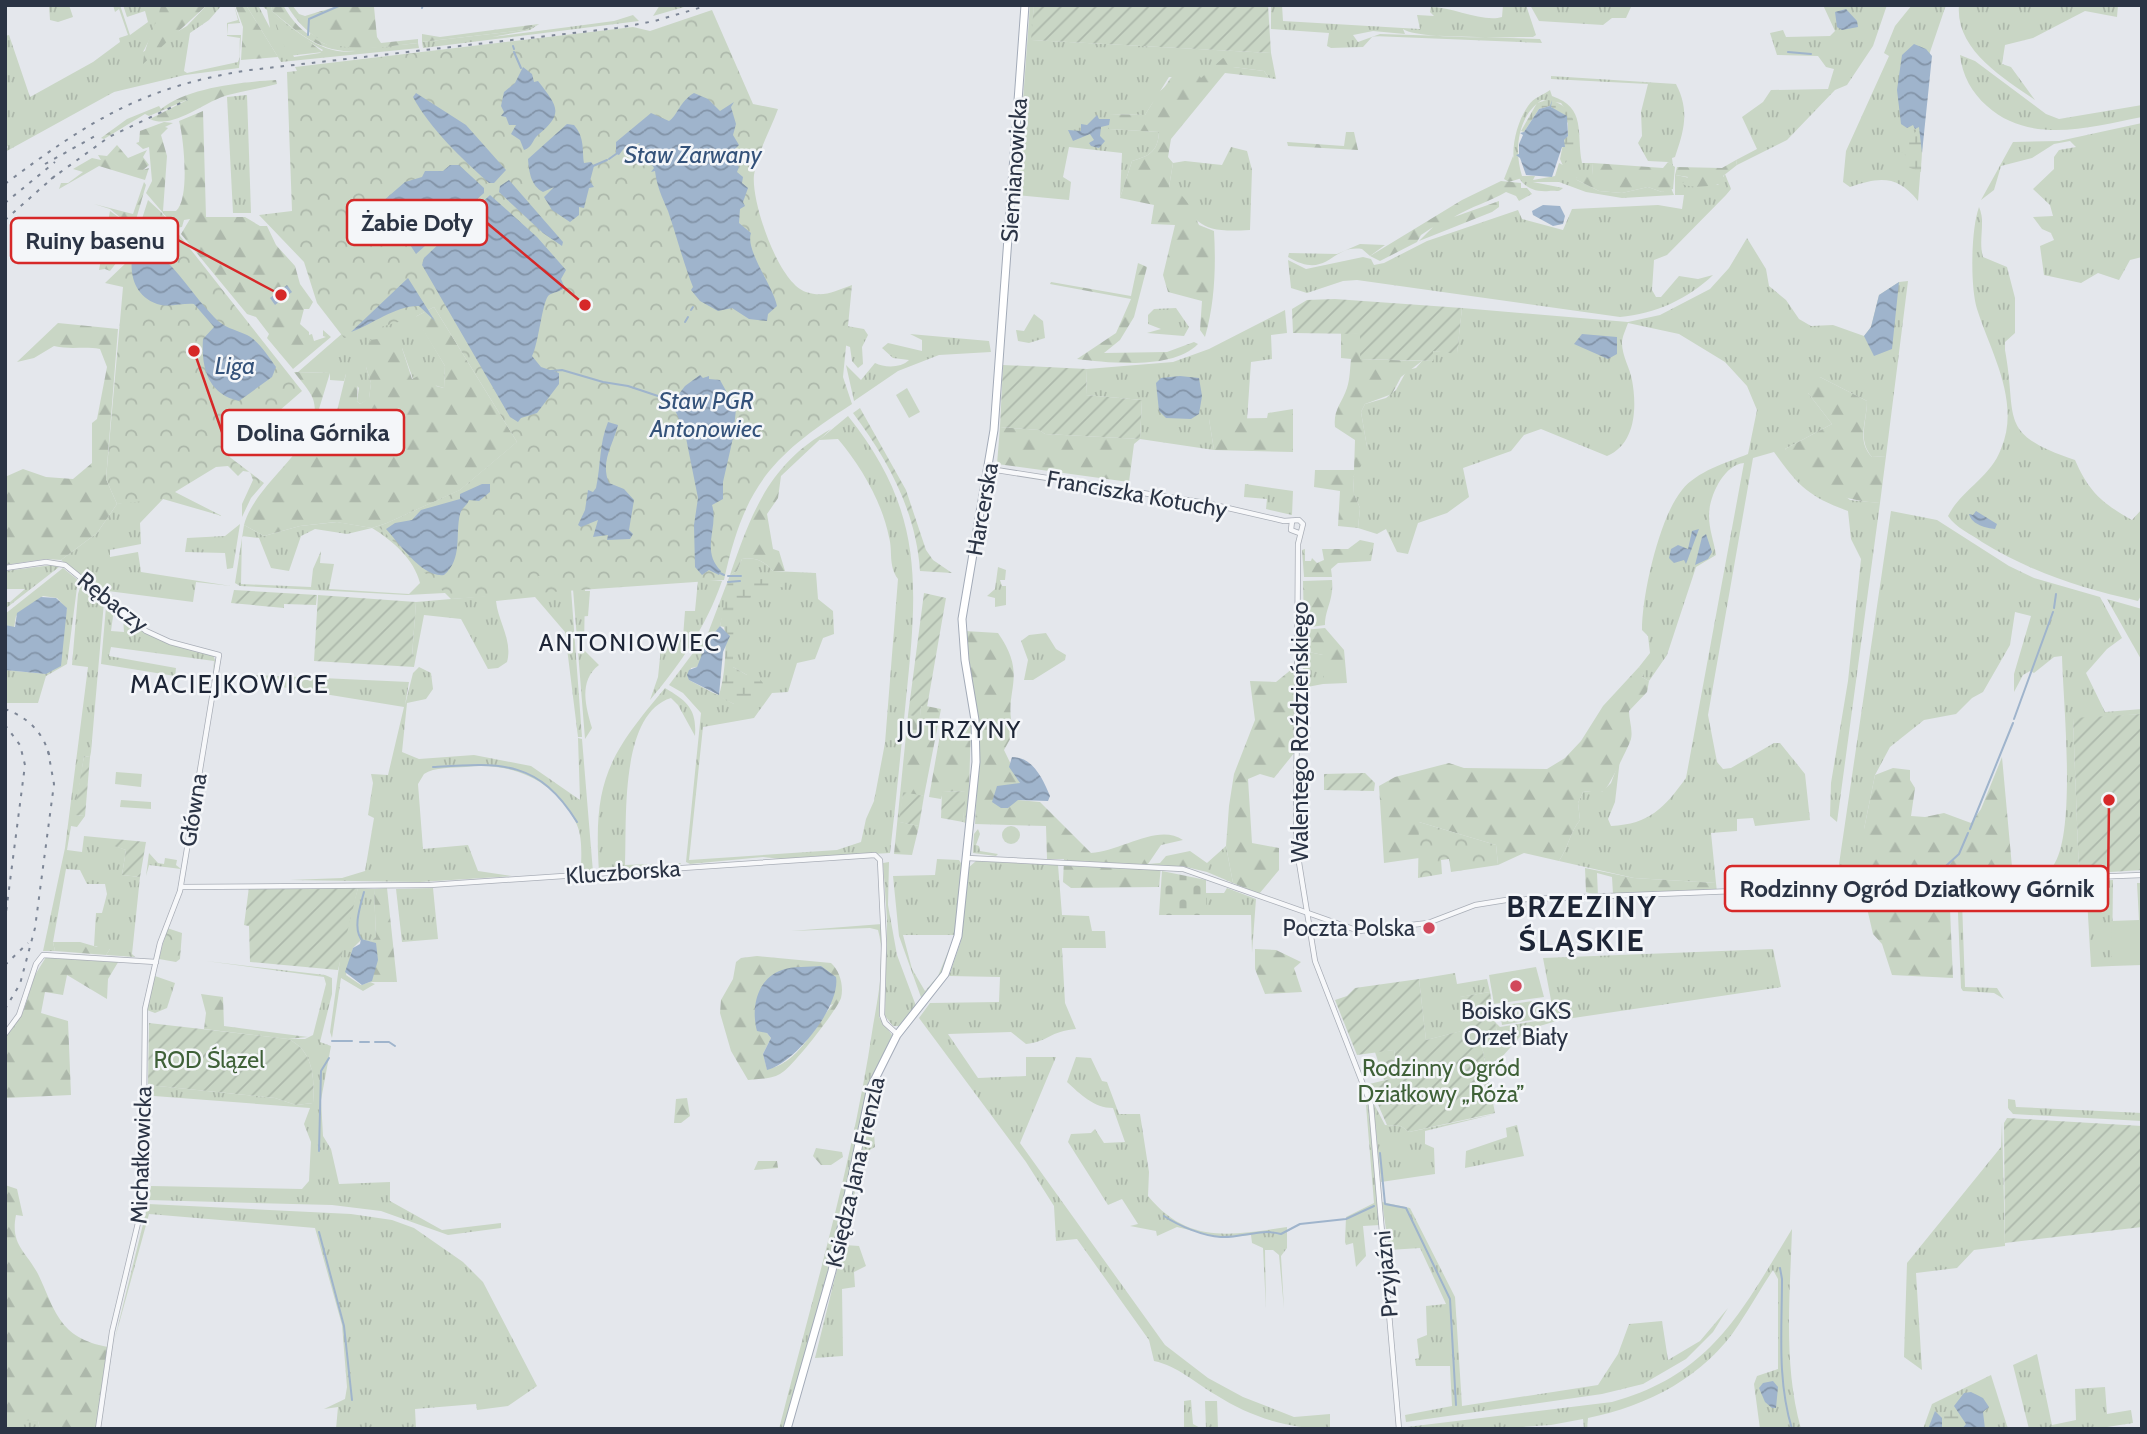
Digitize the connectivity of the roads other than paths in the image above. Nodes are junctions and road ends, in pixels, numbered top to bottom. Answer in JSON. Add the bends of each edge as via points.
{"nodes":[{"id":1,"x":1025,"y":5,"type":"edge"},
{"id":2,"x":1001,"y":335,"type":"joint"},
{"id":3,"x":990,"y":469,"type":"junction"},
{"id":4,"x":1291,"y":524,"type":"junction"},
{"id":5,"x":1297,"y":533,"type":"junction"},
{"id":6,"x":5,"y":568,"type":"edge"},
{"id":7,"x":219,"y":655,"type":"joint"},
{"id":8,"x":969,"y":682,"type":"joint"},
{"id":9,"x":967,"y":858,"type":"junction"},
{"id":10,"x":2142,"y":875,"type":"edge"},
{"id":11,"x":181,"y":887,"type":"junction"},
{"id":12,"x":1306,"y":914,"type":"junction"},
{"id":13,"x":155,"y":964,"type":"junction"},
{"id":14,"x":5,"y":1034,"type":"edge"},
{"id":15,"x":897,"y":1035,"type":"junction"},
{"id":16,"x":1373,"y":1118,"type":"joint"},
{"id":17,"x":99,"y":1429,"type":"edge"},
{"id":18,"x":787,"y":1429,"type":"edge"},
{"id":19,"x":1399,"y":1429,"type":"edge"}],
"edges":[{"from":1,"to":2,"type":"main road","name":"Siemianowicka"},
{"from":2,"to":3,"type":"main road","name":"Harcerska"},
{"from":3,"to":4,"type":"street","name":"Franciszka Kotuchy","via":[[1206,502]]},
{"from":3,"to":8,"type":"main road","name":"Harcerska","via":[[962,619]]},
{"from":4,"to":5,"type":"street"},
{"from":4,"to":5,"type":"street","via":[[1299,520],[1303,524]]},
{"from":5,"to":12,"type":"street","name":"Walentego Roździeńskiego","via":[[1295,827]]},
{"from":6,"to":7,"type":"street","name":"Rębaczy","via":[[46,562],[65,565],[146,631]]},
{"from":7,"to":11,"type":"street","name":"Główna"},
{"from":8,"to":9,"type":"main road","name":"Księdza Jana Frenzla","via":[[976,751]]},
{"from":9,"to":12,"type":"street","via":[[1183,869]]},
{"from":9,"to":15,"type":"main road","name":"Księdza Jana Frenzla","via":[[954,953],[945,974]]},
{"from":10,"to":12,"type":"street","via":[[1506,900],[1475,905],[1427,923],[1366,931]]},
{"from":11,"to":13,"type":"street","name":"Główna"},
{"from":11,"to":15,"type":"street","name":"Kluczborska","via":[[430,885],[875,855],[880,860],[884,939],[882,1013]]},
{"from":12,"to":16,"type":"street","name":"Walentego Roździeńskiego","via":[[1320,978]]},
{"from":13,"to":14,"type":"street","via":[[43,955],[19,1015]]},
{"from":13,"to":17,"type":"street","name":"Michałkowicka","via":[[144,1014],[142,1216],[113,1332]]},
{"from":15,"to":18,"type":"main road","name":"Księdza Jana Frenzla","via":[[876,1073],[866,1104],[832,1271]]},
{"from":16,"to":19,"type":"street","name":"Przyjaźni"}]}
